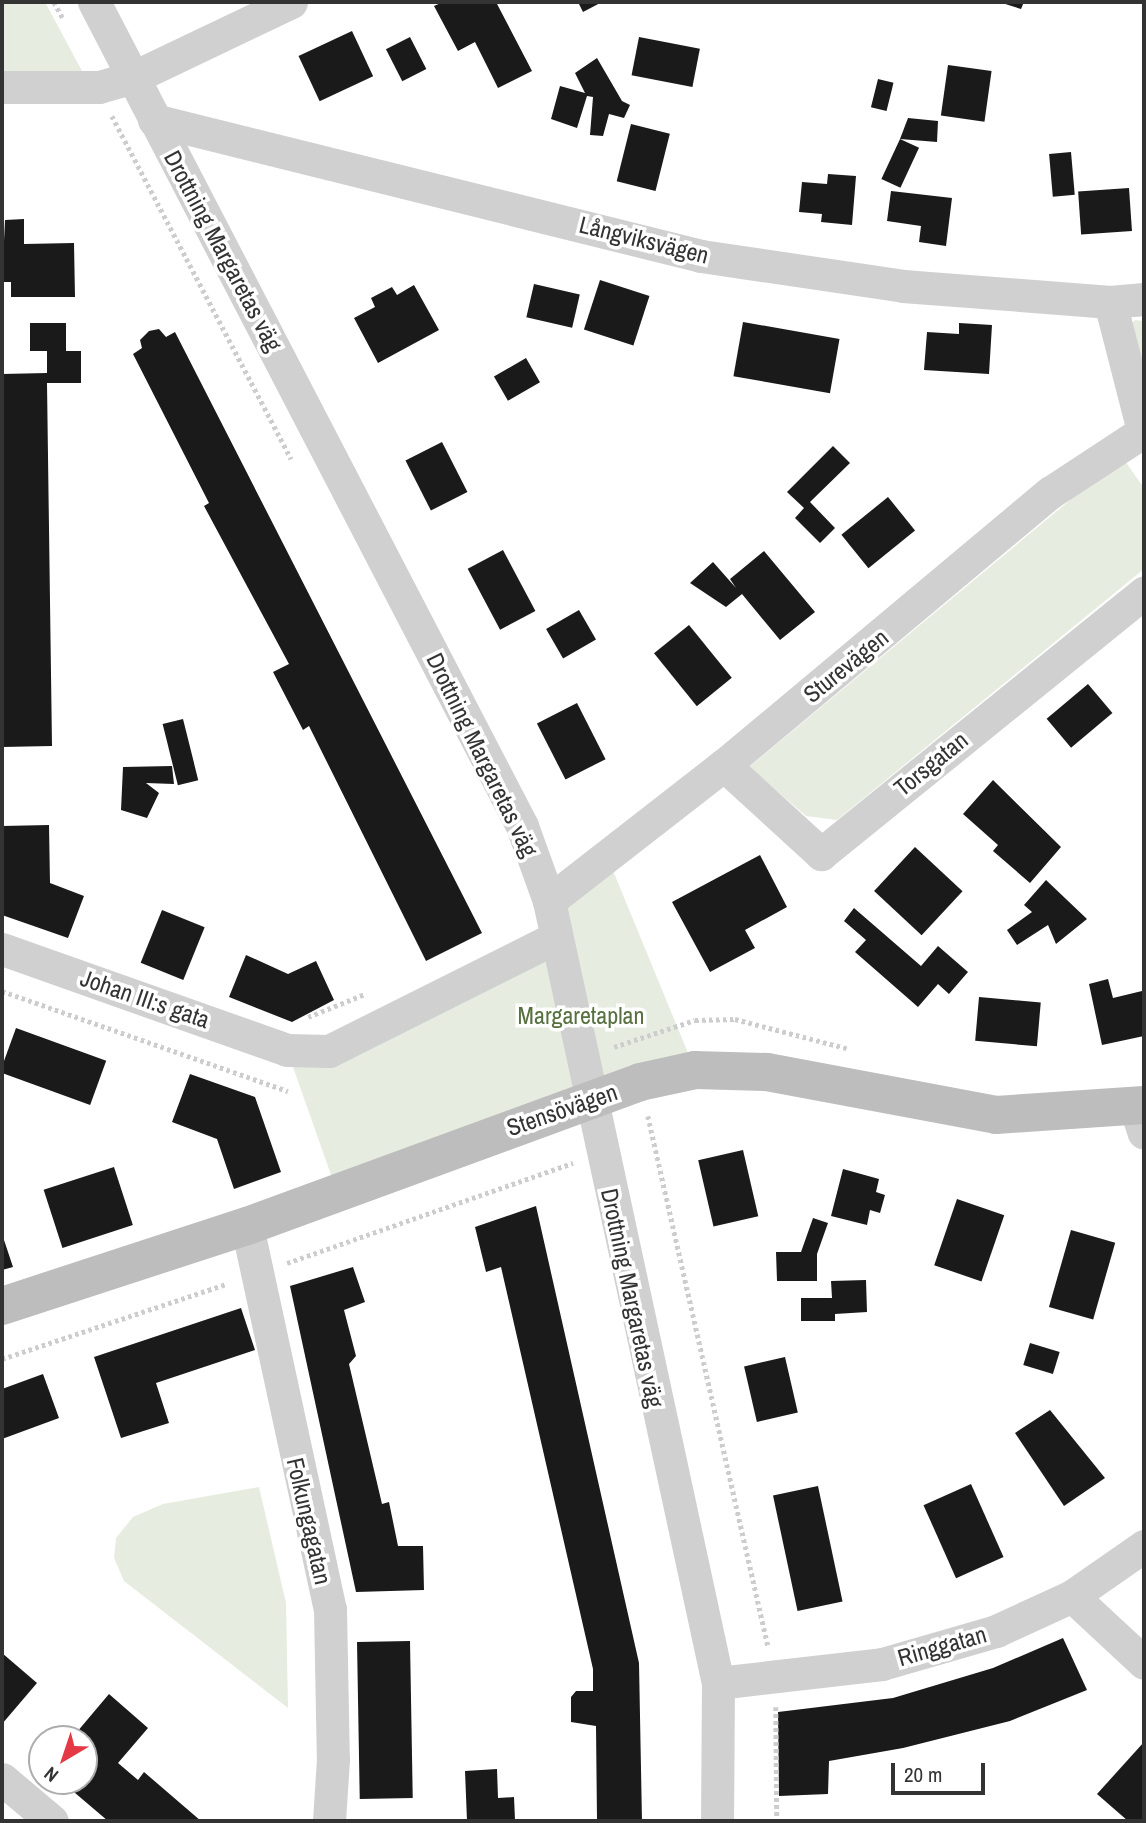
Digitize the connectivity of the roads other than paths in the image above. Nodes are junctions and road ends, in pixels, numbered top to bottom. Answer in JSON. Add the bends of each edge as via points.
{"nodes":[{"id":1,"x":94,"y":2,"type":"edge"},
{"id":2,"x":292,"y":2,"type":"edge"},
{"id":3,"x":134,"y":77,"type":"junction"},
{"id":4,"x":2,"y":87,"type":"edge"},
{"id":5,"x":154,"y":120,"type":"junction"},
{"id":6,"x":1144,"y":299,"type":"edge"},
{"id":7,"x":1110,"y":302,"type":"junction"},
{"id":8,"x":1144,"y":432,"type":"edge"},
{"id":9,"x":1144,"y":592,"type":"edge"},
{"id":10,"x":724,"y":765,"type":"junction"},
{"id":11,"x":549,"y":901,"type":"junction"},
{"id":12,"x":555,"y":938,"type":"junction"},
{"id":13,"x":2,"y":949,"type":"edge"},
{"id":14,"x":589,"y":1100,"type":"junction"},
{"id":15,"x":1141,"y":1115,"type":"edge"},
{"id":16,"x":247,"y":1226,"type":"junction"},
{"id":17,"x":2,"y":1306,"type":"edge"},
{"id":18,"x":1144,"y":1546,"type":"edge"},
{"id":19,"x":1072,"y":1596,"type":"junction"},
{"id":20,"x":1144,"y":1663,"type":"edge"},
{"id":21,"x":718,"y":1683,"type":"junction"},
{"id":22,"x":2,"y":1779,"type":"edge"},
{"id":23,"x":52,"y":1821,"type":"edge"},
{"id":24,"x":329,"y":1821,"type":"edge"},
{"id":25,"x":717,"y":1821,"type":"edge"}],
"edges":[{"from":1,"to":3,"type":"street","name":"Drottning Margaretas väg"},
{"from":2,"to":3,"type":"street"},
{"from":3,"to":4,"type":"street","via":[[99,86]]},
{"from":3,"to":5,"type":"street","name":"Drottning Margaretas väg"},
{"from":5,"to":7,"type":"street","name":"Långviksvägen","via":[[701,256],[903,286]]},
{"from":5,"to":11,"type":"street","name":"Drottning Margaretas väg","via":[[522,826]]},
{"from":6,"to":7,"type":"street","name":"Långviksvägen"},
{"from":7,"to":8,"type":"street"},
{"from":8,"to":10,"type":"street","name":"Sturevägen","via":[[1051,492]]},
{"from":9,"to":10,"type":"street","name":"Torsgatan","via":[[821,854]]},
{"from":10,"to":11,"type":"street","name":"Sturevägen"},
{"from":11,"to":12,"type":"street","name":"Drottning Margaretas väg"},
{"from":12,"to":13,"type":"street","name":"Johan III:s gata","via":[[328,1051],[287,1050]]},
{"from":12,"to":14,"type":"street","name":"Drottning Margaretas väg"},
{"from":14,"to":15,"type":"street","name":"Stensövägen","via":[[695,1070],[767,1072],[996,1115]]},
{"from":14,"to":16,"type":"street","name":"Stensövägen"},
{"from":14,"to":21,"type":"street","name":"Drottning Margaretas väg"},
{"from":16,"to":17,"type":"street","name":"Stensövägen"},
{"from":16,"to":24,"type":"street","name":"Folkungagatan","via":[[330,1609],[333,1759]]},
{"from":18,"to":19,"type":"street","name":"Ringgatan"},
{"from":19,"to":20,"type":"street"},
{"from":19,"to":21,"type":"street","name":"Ringgatan","via":[[996,1632],[894,1660]]},
{"from":21,"to":25,"type":"street","name":"Drottning Margaretas väg"},
{"from":22,"to":23,"type":"street"}]}
